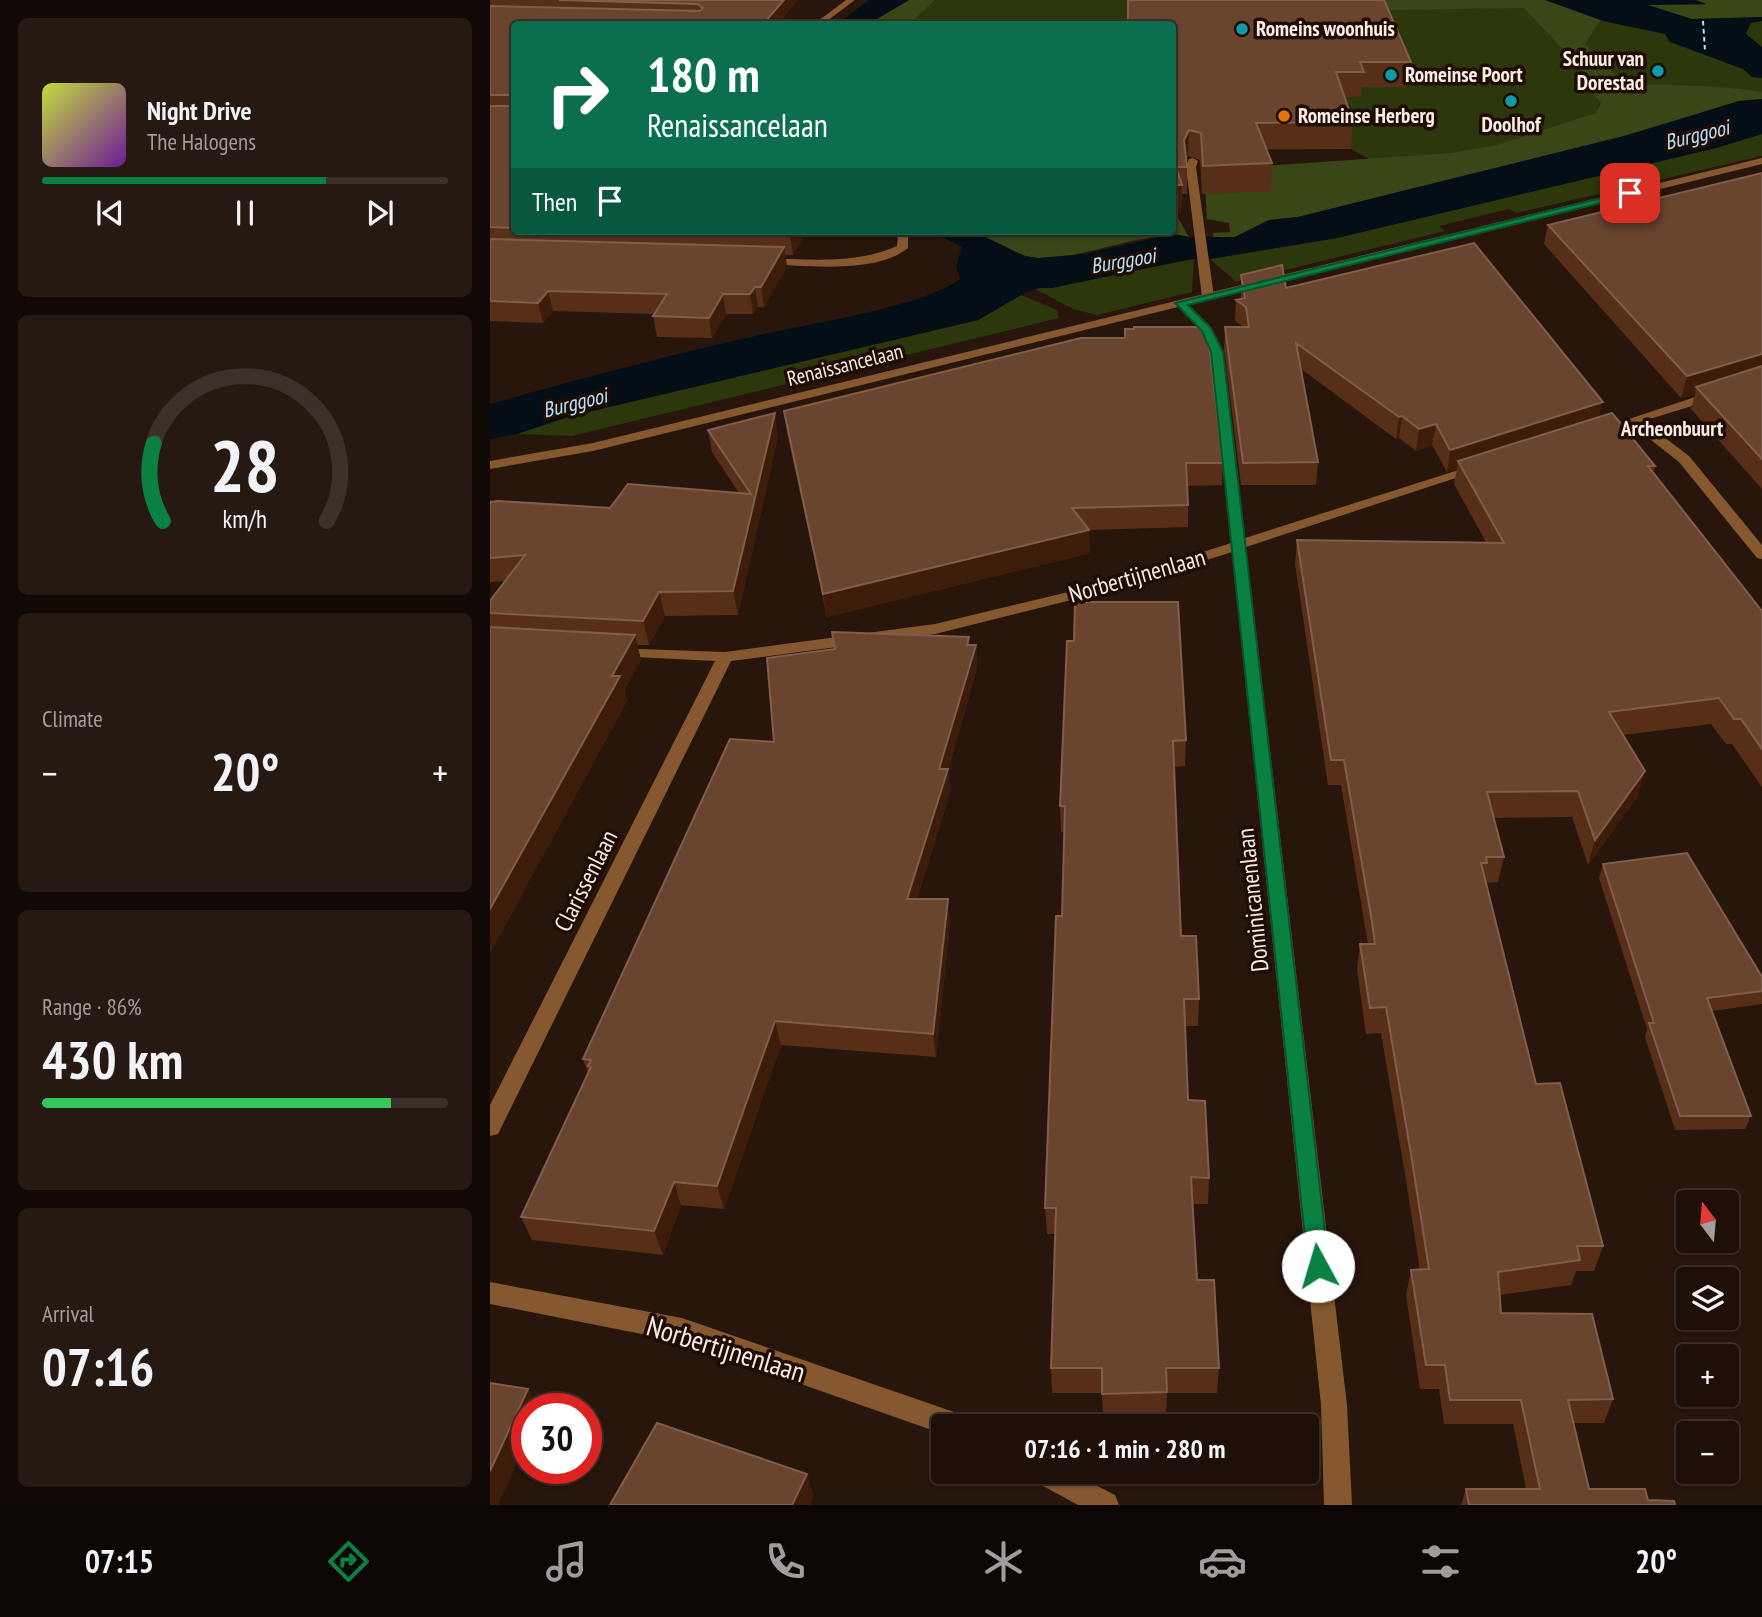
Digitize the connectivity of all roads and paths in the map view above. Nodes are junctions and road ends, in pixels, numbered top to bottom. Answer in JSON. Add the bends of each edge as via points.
{"nodes":[{"id":1,"x":851,"y":0,"type":"edge"},
{"id":2,"x":822,"y":21,"type":"edge"},
{"id":3,"x":1762,"y":161,"type":"edge"},
{"id":4,"x":1193,"y":162,"type":"edge"},
{"id":5,"x":901,"y":235,"type":"edge"},
{"id":6,"x":752,"y":260,"type":"edge"},
{"id":7,"x":1208,"y":297,"type":"junction"},
{"id":8,"x":1180,"y":303,"type":"junction"},
{"id":9,"x":1723,"y":391,"type":"edge"},
{"id":10,"x":1633,"y":420,"type":"junction"},
{"id":11,"x":1580,"y":437,"type":"edge"},
{"id":12,"x":490,"y":464,"type":"edge"},
{"id":13,"x":1488,"y":466,"type":"edge"},
{"id":14,"x":1239,"y":547,"type":"junction"},
{"id":15,"x":1762,"y":555,"type":"edge"},
{"id":16,"x":601,"y":650,"type":"edge"},
{"id":17,"x":725,"y":657,"type":"junction"},
{"id":18,"x":490,"y":1127,"type":"edge"},
{"id":19,"x":490,"y":1293,"type":"edge"},
{"id":20,"x":931,"y":1417,"type":"edge"},
{"id":21,"x":1066,"y":1484,"type":"edge"},
{"id":22,"x":1105,"y":1505,"type":"edge"},
{"id":23,"x":1338,"y":1505,"type":"edge"}],
"edges":[{"from":1,"to":2,"type":"street"},
{"from":3,"to":7,"type":"street","name":"Renaissancelaan"},
{"from":4,"to":7,"type":"street"},
{"from":5,"to":6,"type":"street","via":[[902,248],[885,257],[848,262]]},
{"from":7,"to":8,"type":"street","name":"Renaissancelaan"},
{"from":8,"to":12,"type":"street","name":"Renaissancelaan","via":[[593,447]]},
{"from":8,"to":14,"type":"street","name":"Dominicanenlaan","via":[[1207,330],[1217,352]]},
{"from":9,"to":10,"type":"street"},
{"from":10,"to":11,"type":"street"},
{"from":10,"to":15,"type":"street","via":[[1684,459]]},
{"from":13,"to":14,"type":"street","name":"Norbertijnenlaan"},
{"from":14,"to":17,"type":"street","name":"Norbertijnenlaan","via":[[1107,587],[935,629]]},
{"from":14,"to":23,"type":"street","name":"Dominicanenlaan","via":[[1334,1405]]},
{"from":16,"to":17,"type":"street","name":"Norbertijnenlaan"},
{"from":17,"to":18,"type":"street","name":"Clarissenlaan"},
{"from":19,"to":20,"type":"street","name":"Norbertijnenlaan","via":[[682,1331]]},
{"from":21,"to":22,"type":"street"}]}
